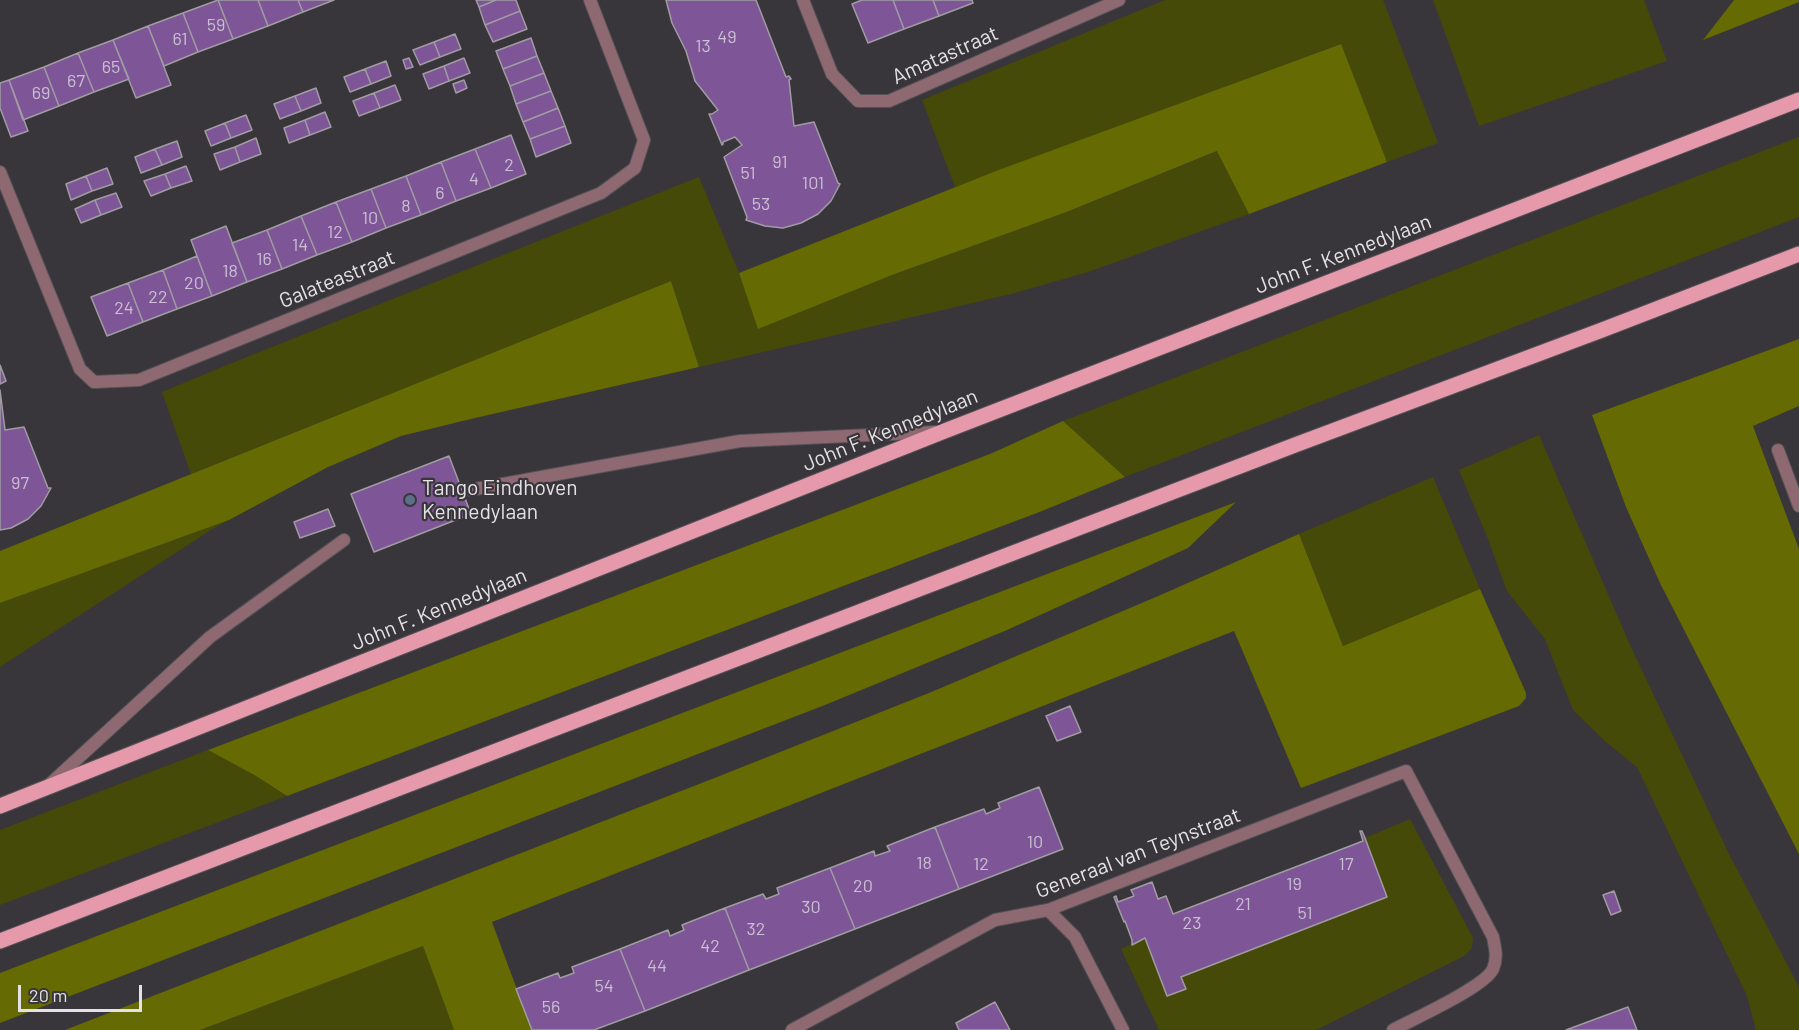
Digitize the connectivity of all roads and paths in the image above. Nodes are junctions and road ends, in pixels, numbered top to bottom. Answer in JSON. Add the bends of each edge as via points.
{"nodes":[{"id":1,"x":590,"y":0,"type":"edge"},
{"id":2,"x":802,"y":0,"type":"edge"},
{"id":3,"x":1119,"y":0,"type":"edge"},
{"id":4,"x":1799,"y":100,"type":"edge"},
{"id":5,"x":0,"y":172,"type":"edge"},
{"id":6,"x":1799,"y":254,"type":"edge"},
{"id":7,"x":942,"y":432,"type":"junction"},
{"id":8,"x":1778,"y":450,"type":"dead end"},
{"id":9,"x":470,"y":490,"type":"dead end"},
{"id":10,"x":1799,"y":506,"type":"edge"},
{"id":11,"x":344,"y":540,"type":"dead end"},
{"id":12,"x":46,"y":788,"type":"junction"},
{"id":13,"x":0,"y":806,"type":"edge"},
{"id":14,"x":1048,"y":910,"type":"junction"},
{"id":15,"x":0,"y":941,"type":"edge"},
{"id":16,"x":792,"y":1030,"type":"edge"},
{"id":17,"x":1123,"y":1030,"type":"edge"},
{"id":18,"x":1393,"y":1030,"type":"edge"}],
"edges":[{"from":1,"to":5,"type":"street","name":"Galateastraat","via":[[644,140],[635,168],[601,193],[139,380],[94,382],[80,369]]},
{"from":2,"to":3,"type":"street","name":"Amatastraat","via":[[832,74],[858,101],[889,101]]},
{"from":4,"to":7,"type":"main road","name":"John F. Kennedylaan"},
{"from":6,"to":15,"type":"main road"},
{"from":7,"to":9,"type":"street","via":[[740,441]]},
{"from":7,"to":12,"type":"main road","name":"John F. Kennedylaan"},
{"from":8,"to":10,"type":"street"},
{"from":11,"to":12,"type":"street","via":[[210,637]]},
{"from":12,"to":13,"type":"main road","name":"John F. Kennedylaan"},
{"from":14,"to":16,"type":"street","name":"Generaal van Teynstraat","via":[[995,920]]},
{"from":14,"to":17,"type":"street","via":[[1075,937]]},
{"from":14,"to":18,"type":"street","name":"Generaal van Teynstraat","via":[[1406,771],[1493,937],[1497,955],[1492,971],[1476,986]]}]}
